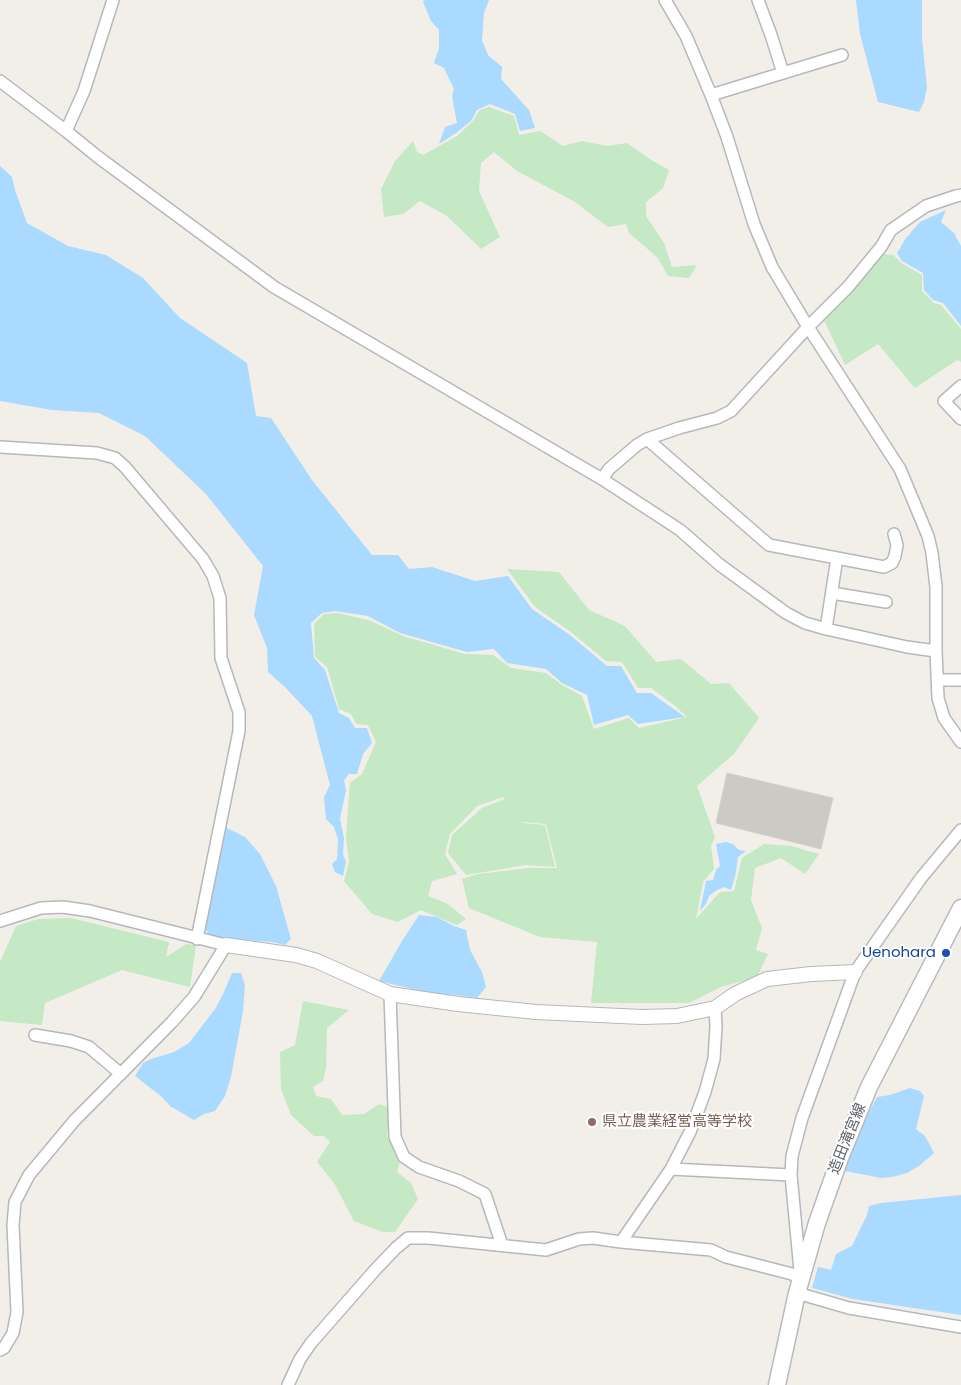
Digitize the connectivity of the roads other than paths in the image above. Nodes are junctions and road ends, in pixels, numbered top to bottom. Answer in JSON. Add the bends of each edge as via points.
{"nodes":[{"id":1,"x":112,"y":0,"type":"edge"},
{"id":2,"x":668,"y":0,"type":"edge"},
{"id":3,"x":758,"y":0,"type":"edge"},
{"id":4,"x":842,"y":55,"type":"dead end"},
{"id":5,"x":783,"y":73,"type":"junction"},
{"id":6,"x":0,"y":81,"type":"edge"},
{"id":7,"x":711,"y":94,"type":"junction"},
{"id":8,"x":66,"y":131,"type":"junction"},
{"id":9,"x":961,"y":195,"type":"edge"},
{"id":10,"x":808,"y":327,"type":"junction"},
{"id":11,"x":961,"y":386,"type":"edge"},
{"id":12,"x":961,"y":419,"type":"edge"},
{"id":13,"x":647,"y":439,"type":"junction"},
{"id":14,"x":0,"y":447,"type":"edge"},
{"id":15,"x":602,"y":479,"type":"junction"},
{"id":16,"x":894,"y":534,"type":"dead end"},
{"id":17,"x":836,"y":564,"type":"dead end"},
{"id":18,"x":832,"y":593,"type":"junction"},
{"id":19,"x":886,"y":602,"type":"dead end"},
{"id":20,"x":826,"y":629,"type":"junction"},
{"id":21,"x":936,"y":651,"type":"junction"},
{"id":22,"x":938,"y":680,"type":"junction"},
{"id":23,"x":961,"y":680,"type":"edge"},
{"id":24,"x":961,"y":742,"type":"edge"},
{"id":25,"x":961,"y":830,"type":"edge"},
{"id":26,"x":961,"y":908,"type":"edge"},
{"id":27,"x":0,"y":921,"type":"edge"},
{"id":28,"x":197,"y":939,"type":"junction"},
{"id":29,"x":226,"y":945,"type":"junction"},
{"id":30,"x":855,"y":972,"type":"junction"},
{"id":31,"x":390,"y":994,"type":"junction"},
{"id":32,"x":715,"y":1008,"type":"junction"},
{"id":33,"x":35,"y":1036,"type":"dead end"},
{"id":34,"x":121,"y":1074,"type":"junction"},
{"id":35,"x":671,"y":1169,"type":"junction"},
{"id":36,"x":791,"y":1174,"type":"junction"},
{"id":37,"x":621,"y":1242,"type":"junction"},
{"id":38,"x":502,"y":1245,"type":"junction"},
{"id":39,"x":799,"y":1286,"type":"junction"},
{"id":40,"x":961,"y":1327,"type":"edge"},
{"id":41,"x":0,"y":1350,"type":"edge"},
{"id":42,"x":288,"y":1385,"type":"edge"},
{"id":43,"x":776,"y":1385,"type":"edge"}],
"edges":[{"from":1,"to":8,"type":"street","via":[[84,91]]},
{"from":2,"to":7,"type":"street"},
{"from":3,"to":5,"type":"street"},
{"from":4,"to":5,"type":"street"},
{"from":5,"to":7,"type":"street"},
{"from":6,"to":8,"type":"street"},
{"from":7,"to":10,"type":"street","via":[[754,224],[772,267]]},
{"from":8,"to":15,"type":"street","via":[[274,287]]},
{"from":9,"to":10,"type":"street","via":[[926,206],[891,230],[848,287]]},
{"from":10,"to":13,"type":"street","via":[[731,411]]},
{"from":10,"to":21,"type":"street","via":[[900,469],[928,536],[936,587]]},
{"from":11,"to":12,"type":"street","via":[[944,401]]},
{"from":13,"to":15,"type":"street","via":[[609,469]]},
{"from":13,"to":16,"type":"street","via":[[769,545],[884,567],[892,563],[895,556]]},
{"from":14,"to":28,"type":"street","via":[[97,453],[115,458],[203,559],[213,576],[220,598],[221,658],[238,712],[239,731]]},
{"from":15,"to":20,"type":"street","via":[[680,530],[720,565],[786,614]]},
{"from":17,"to":18,"type":"street"},
{"from":18,"to":19,"type":"street"},
{"from":18,"to":20,"type":"street"},
{"from":20,"to":21,"type":"street"},
{"from":21,"to":22,"type":"street"},
{"from":22,"to":23,"type":"street"},
{"from":22,"to":24,"type":"street","via":[[938,698],[944,718]]},
{"from":25,"to":30,"type":"street","via":[[921,878]]},
{"from":26,"to":39,"type":"main road","name":"造田滝宮線","via":[[869,1087],[820,1214]]},
{"from":27,"to":28,"type":"street","via":[[41,908],[63,907]]},
{"from":28,"to":29,"type":"street"},
{"from":29,"to":31,"type":"street","via":[[310,959]]},
{"from":29,"to":34,"type":"street","via":[[194,997]]},
{"from":30,"to":32,"type":"street","via":[[767,979]]},
{"from":30,"to":36,"type":"street","via":[[802,1118]]},
{"from":31,"to":32,"type":"street","via":[[546,1013],[677,1016]]},
{"from":31,"to":38,"type":"street","via":[[395,1137],[404,1157],[419,1167],[485,1194]]},
{"from":32,"to":35,"type":"street","via":[[714,1058],[705,1092]]},
{"from":33,"to":34,"type":"street","via":[[89,1047]]},
{"from":34,"to":41,"type":"street","via":[[74,1121],[29,1174],[15,1202],[17,1312],[13,1334]]},
{"from":35,"to":36,"type":"street"},
{"from":35,"to":37,"type":"street"},
{"from":36,"to":39,"type":"street"},
{"from":37,"to":38,"type":"street","via":[[579,1239],[546,1250]]},
{"from":37,"to":39,"type":"street","via":[[711,1250],[792,1274]]},
{"from":38,"to":42,"type":"street","via":[[408,1238],[311,1343]]},
{"from":39,"to":40,"type":"street","via":[[849,1308]]},
{"from":39,"to":43,"type":"main road","name":"造田滝宮線"}]}
